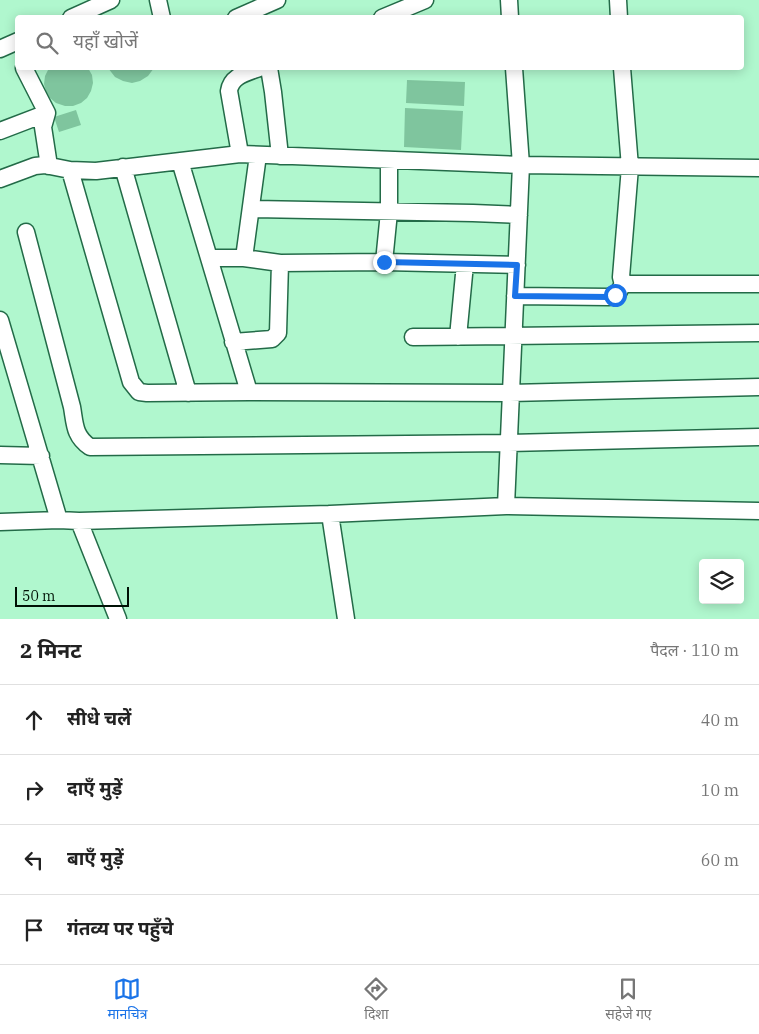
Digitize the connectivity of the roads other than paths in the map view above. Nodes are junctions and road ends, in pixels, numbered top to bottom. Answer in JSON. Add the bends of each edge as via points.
{"nodes":[{"id":1,"x":111,"y":0,"type":"edge"},
{"id":2,"x":158,"y":0,"type":"edge"},
{"id":3,"x":277,"y":0,"type":"edge"},
{"id":4,"x":426,"y":0,"type":"edge"},
{"id":5,"x":509,"y":0,"type":"edge"},
{"id":6,"x":618,"y":0,"type":"edge"},
{"id":7,"x":78,"y":15,"type":"edge"},
{"id":8,"x":161,"y":15,"type":"edge"},
{"id":9,"x":243,"y":15,"type":"edge"},
{"id":10,"x":389,"y":15,"type":"edge"},
{"id":11,"x":510,"y":15,"type":"edge"},
{"id":12,"x":619,"y":15,"type":"edge"},
{"id":13,"x":25,"y":70,"type":"edge"},
{"id":14,"x":254,"y":70,"type":"edge"},
{"id":15,"x":269,"y":70,"type":"edge"},
{"id":16,"x":514,"y":70,"type":"edge"},
{"id":17,"x":622,"y":70,"type":"edge"},
{"id":18,"x":47,"y":113,"type":"junction"},
{"id":19,"x":0,"y":131,"type":"edge"},
{"id":20,"x":240,"y":154,"type":"junction"},
{"id":21,"x":258,"y":155,"type":"junction"},
{"id":22,"x":280,"y":156,"type":"junction"},
{"id":23,"x":389,"y":160,"type":"junction"},
{"id":24,"x":180,"y":161,"type":"junction"},
{"id":25,"x":521,"y":165,"type":"junction"},
{"id":26,"x":49,"y":166,"type":"junction"},
{"id":27,"x":630,"y":167,"type":"junction"},
{"id":28,"x":123,"y":168,"type":"junction"},
{"id":29,"x":759,"y":168,"type":"edge"},
{"id":30,"x":70,"y":170,"type":"junction"},
{"id":31,"x":0,"y":179,"type":"edge"},
{"id":32,"x":251,"y":209,"type":"junction"},
{"id":33,"x":389,"y":212,"type":"junction"},
{"id":34,"x":519,"y":216,"type":"junction"},
{"id":35,"x":26,"y":232,"type":"dead end"},
{"id":36,"x":210,"y":258,"type":"junction"},
{"id":37,"x":244,"y":258,"type":"junction"},
{"id":38,"x":384,"y":262,"type":"junction"},
{"id":39,"x":280,"y":263,"type":"junction"},
{"id":40,"x":464,"y":264,"type":"junction"},
{"id":41,"x":517,"y":265,"type":"junction"},
{"id":42,"x":624,"y":282,"type":"junction"},
{"id":43,"x":759,"y":284,"type":"edge"},
{"id":44,"x":515,"y":296,"type":"junction"},
{"id":45,"x":0,"y":320,"type":"edge"},
{"id":46,"x":759,"y":333,"type":"edge"},
{"id":47,"x":513,"y":336,"type":"junction"},
{"id":48,"x":413,"y":337,"type":"dead end"},
{"id":49,"x":458,"y":337,"type":"junction"},
{"id":50,"x":233,"y":342,"type":"junction"},
{"id":51,"x":759,"y":387,"type":"edge"},
{"id":52,"x":249,"y":392,"type":"junction"},
{"id":53,"x":188,"y":393,"type":"junction"},
{"id":54,"x":510,"y":393,"type":"junction"},
{"id":55,"x":759,"y":437,"type":"edge"},
{"id":56,"x":510,"y":443,"type":"junction"},
{"id":57,"x":0,"y":455,"type":"edge"},
{"id":58,"x":41,"y":456,"type":"junction"},
{"id":59,"x":506,"y":506,"type":"junction"},
{"id":60,"x":759,"y":511,"type":"edge"},
{"id":61,"x":330,"y":514,"type":"junction"},
{"id":62,"x":59,"y":520,"type":"junction"},
{"id":63,"x":79,"y":521,"type":"junction"},
{"id":64,"x":0,"y":522,"type":"edge"},
{"id":65,"x":118,"y":619,"type":"edge"},
{"id":66,"x":346,"y":619,"type":"edge"}],
"edges":[{"from":1,"to":7,"type":"street"},
{"from":2,"to":8,"type":"street"},
{"from":3,"to":9,"type":"street"},
{"from":4,"to":10,"type":"street"},
{"from":5,"to":11,"type":"street"},
{"from":6,"to":12,"type":"street"},
{"from":13,"to":18,"type":"street"},
{"from":14,"to":20,"type":"street","via":[[238,76],[230,84]]},
{"from":15,"to":22,"type":"street"},
{"from":16,"to":25,"type":"street"},
{"from":17,"to":27,"type":"street"},
{"from":18,"to":19,"type":"street"},
{"from":18,"to":26,"type":"street","via":[[43,127]]},
{"from":20,"to":21,"type":"street"},
{"from":20,"to":24,"type":"street"},
{"from":21,"to":22,"type":"street"},
{"from":21,"to":32,"type":"street"},
{"from":22,"to":23,"type":"street"},
{"from":23,"to":25,"type":"street"},
{"from":23,"to":33,"type":"street"},
{"from":24,"to":28,"type":"street"},
{"from":24,"to":36,"type":"street"},
{"from":25,"to":27,"type":"street"},
{"from":25,"to":34,"type":"street"},
{"from":26,"to":30,"type":"street"},
{"from":26,"to":31,"type":"street","via":[[35,166]]},
{"from":27,"to":29,"type":"street"},
{"from":27,"to":42,"type":"street","via":[[621,277]]},
{"from":28,"to":30,"type":"street"},
{"from":28,"to":53,"type":"street"},
{"from":30,"to":53,"type":"street","via":[[131,382],[139,392]]},
{"from":32,"to":33,"type":"street"},
{"from":32,"to":37,"type":"street"},
{"from":33,"to":34,"type":"street"},
{"from":33,"to":38,"type":"street"},
{"from":34,"to":41,"type":"street"},
{"from":35,"to":56,"type":"street","via":[[77,435],[90,447]]},
{"from":36,"to":37,"type":"street"},
{"from":36,"to":50,"type":"street"},
{"from":37,"to":39,"type":"street"},
{"from":38,"to":39,"type":"street"},
{"from":38,"to":40,"type":"street"},
{"from":39,"to":50,"type":"street","via":[[278,333],[272,339]]},
{"from":40,"to":41,"type":"street"},
{"from":40,"to":49,"type":"street"},
{"from":41,"to":44,"type":"street"},
{"from":42,"to":43,"type":"street"},
{"from":42,"to":44,"type":"street","via":[[618,293],[609,297]]},
{"from":44,"to":47,"type":"street"},
{"from":45,"to":58,"type":"street"},
{"from":46,"to":47,"type":"street"},
{"from":47,"to":49,"type":"street"},
{"from":47,"to":54,"type":"street"},
{"from":48,"to":49,"type":"street"},
{"from":50,"to":52,"type":"street"},
{"from":51,"to":54,"type":"street"},
{"from":52,"to":53,"type":"street"},
{"from":52,"to":54,"type":"street"},
{"from":54,"to":56,"type":"street"},
{"from":55,"to":56,"type":"street"},
{"from":56,"to":59,"type":"street"},
{"from":57,"to":58,"type":"street"},
{"from":58,"to":62,"type":"street"},
{"from":59,"to":60,"type":"street"},
{"from":59,"to":61,"type":"street"},
{"from":61,"to":63,"type":"street"},
{"from":61,"to":66,"type":"street"},
{"from":62,"to":63,"type":"street"},
{"from":62,"to":64,"type":"street"},
{"from":63,"to":65,"type":"street"}]}
